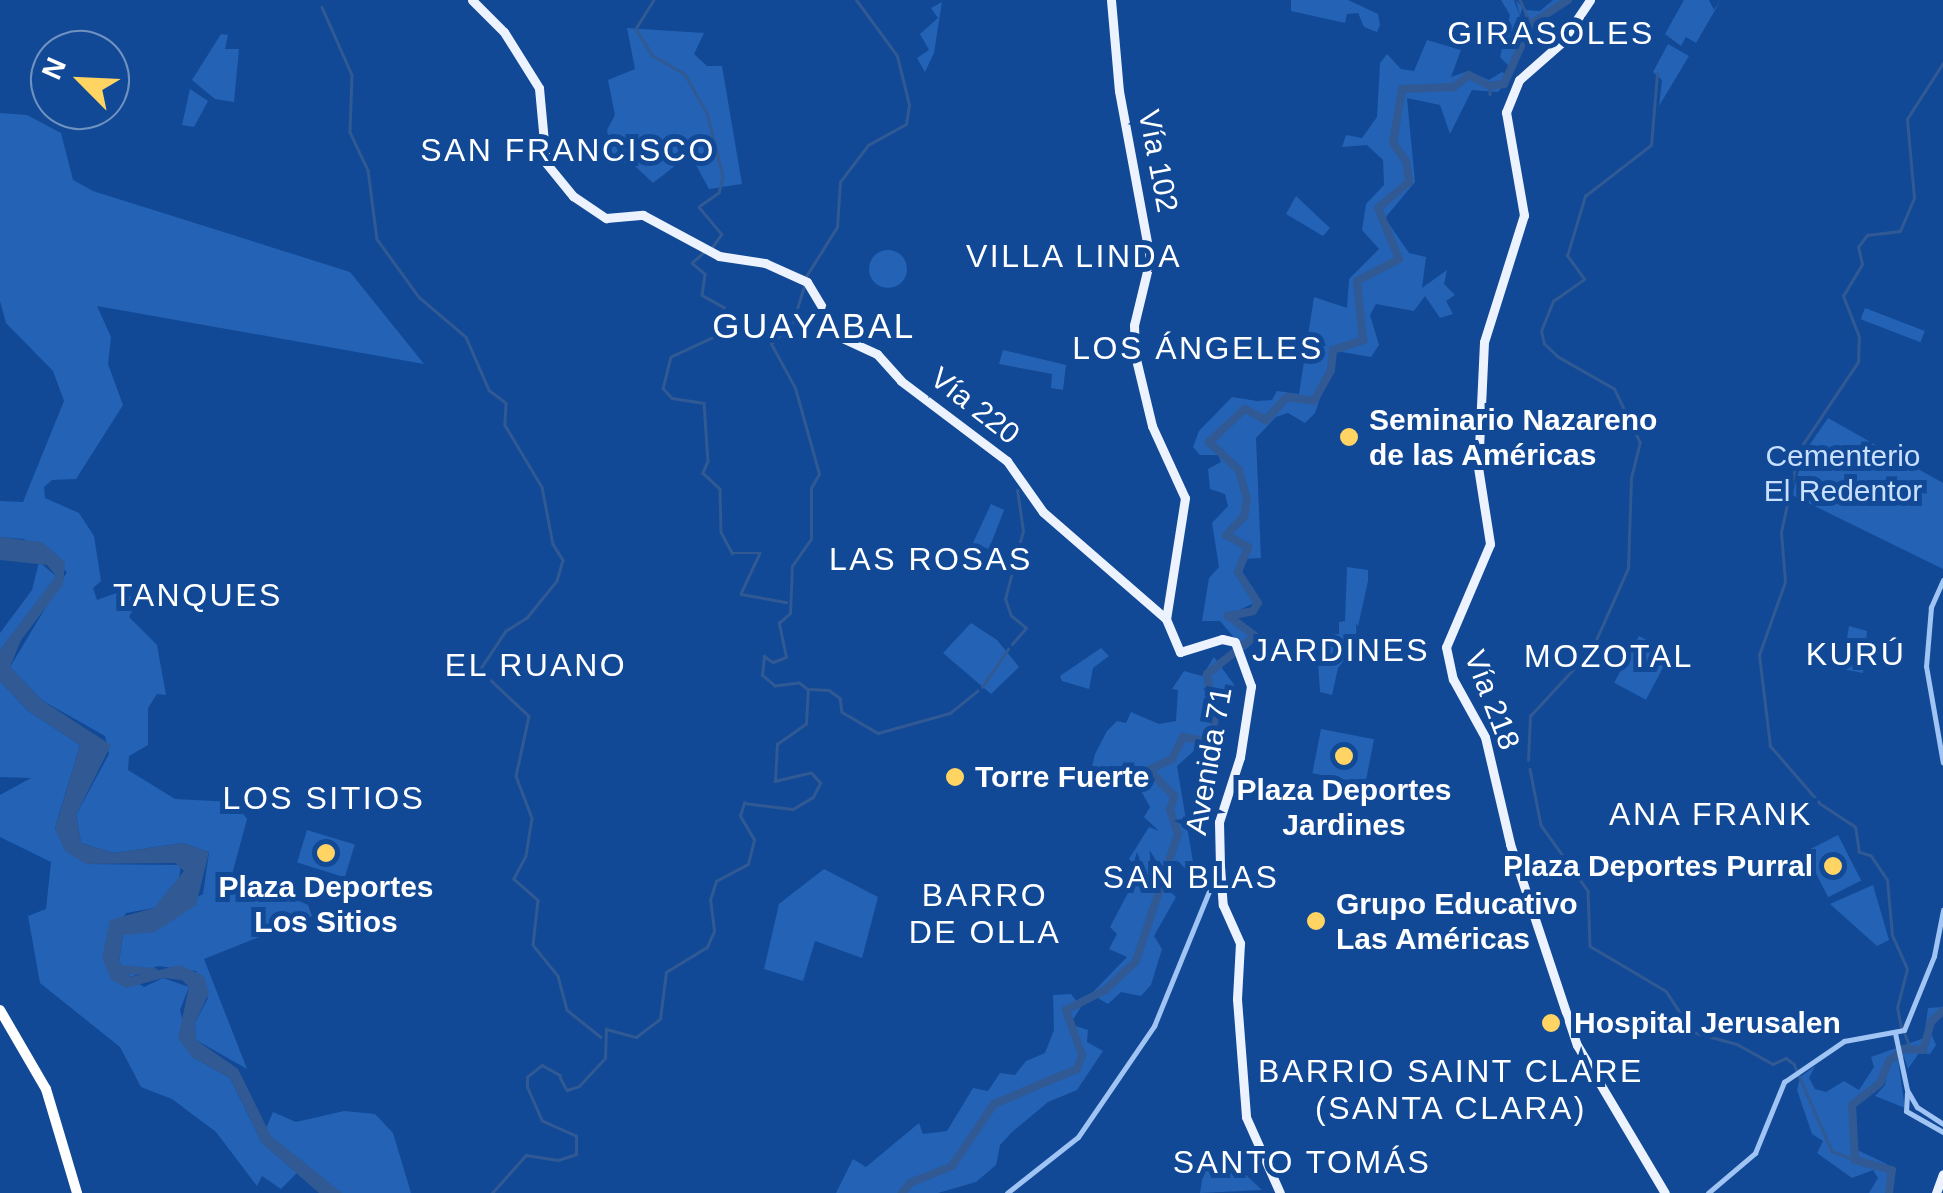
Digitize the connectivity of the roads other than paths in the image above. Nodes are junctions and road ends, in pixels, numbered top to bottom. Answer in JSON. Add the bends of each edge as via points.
{"nodes":[{"id":1,"x":472,"y":0,"type":"edge"},
{"id":2,"x":1111,"y":0,"type":"edge"},
{"id":3,"x":1590,"y":0,"type":"edge"},
{"id":4,"x":1943,"y":580,"type":"edge"},
{"id":5,"x":1163,"y":612,"type":"junction"},
{"id":6,"x":1246,"y":662,"type":"joint"},
{"id":7,"x":1943,"y":763,"type":"edge"},
{"id":8,"x":1220,"y":866,"type":"junction"},
{"id":9,"x":1223,"y":905,"type":"junction"},
{"id":10,"x":1204,"y":910,"type":"junction"},
{"id":11,"x":1943,"y":910,"type":"edge"},
{"id":12,"x":0,"y":1010,"type":"edge"},
{"id":13,"x":1895,"y":1033,"type":"junction"},
{"id":14,"x":1906,"y":1090,"type":"junction"},
{"id":15,"x":1943,"y":1124,"type":"edge"},
{"id":16,"x":1943,"y":1132,"type":"edge"},
{"id":17,"x":1943,"y":1174,"type":"edge"},
{"id":18,"x":77,"y":1193,"type":"edge"},
{"id":19,"x":1008,"y":1193,"type":"edge"},
{"id":20,"x":1280,"y":1193,"type":"edge"},
{"id":21,"x":1666,"y":1193,"type":"edge"},
{"id":22,"x":1708,"y":1193,"type":"edge"},
{"id":23,"x":1936,"y":1193,"type":"edge"}],
"edges":[{"from":1,"to":5,"type":"main road","name":"Vía 220","via":[[504,32],[539,88],[540,142],[554,177],[600,215],[643,215],[706,249],[803,279],[840,337],[877,354],[901,381],[1006,461],[1043,512]]},
{"from":2,"to":5,"type":"main road","name":"Vía 102","via":[[1119,92],[1150,258],[1134,325],[1135,354],[1152,426],[1185,498]]},
{"from":3,"to":21,"type":"main road","name":"Vía 218","via":[[1562,43],[1519,80],[1506,112],[1524,215],[1484,342],[1478,468],[1490,544],[1446,647],[1453,679],[1485,737],[1510,844],[1577,1045]]},
{"from":4,"to":7,"type":"street","via":[[1931,607],[1926,666]]},
{"from":5,"to":6,"type":"main road","name":"Vía 220","via":[[1180,652],[1222,639],[1239,647]]},
{"from":6,"to":8,"type":"main road","name":"Avenida 71","via":[[1250,686],[1240,757],[1218,822]]},
{"from":8,"to":9,"type":"main road","name":"Avenida 71"},
{"from":8,"to":10,"type":"street"},
{"from":9,"to":10,"type":"street"},
{"from":9,"to":20,"type":"main road","name":"Avenida 71","via":[[1240,943],[1246,1117]]},
{"from":10,"to":19,"type":"street","via":[[1157,1021],[1088,1124],[1063,1153]]},
{"from":11,"to":13,"type":"street","via":[[1934,956],[1904,1030]]},
{"from":12,"to":18,"type":"highway","via":[[46,1090]]},
{"from":13,"to":14,"type":"street"},
{"from":13,"to":22,"type":"street","via":[[1844,1041],[1784,1082],[1755,1153]]},
{"from":14,"to":15,"type":"street","via":[[1917,1107]]},
{"from":14,"to":16,"type":"street","via":[[1906,1112]]},
{"from":17,"to":23,"type":"main road"}]}
